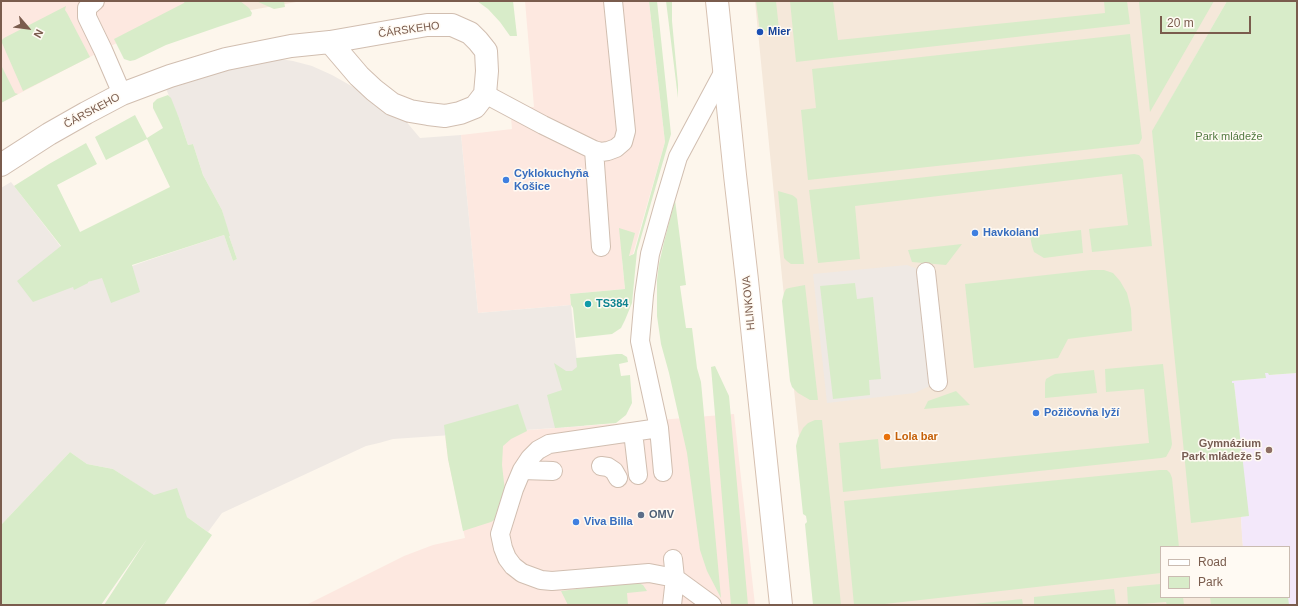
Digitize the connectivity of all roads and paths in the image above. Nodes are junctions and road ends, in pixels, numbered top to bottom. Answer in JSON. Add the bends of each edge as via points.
{"nodes":[{"id":1,"x":95,"y":1,"type":"edge"},
{"id":2,"x":613,"y":1,"type":"edge"},
{"id":3,"x":717,"y":1,"type":"edge"},
{"id":4,"x":330,"y":42,"type":"junction"},
{"id":5,"x":724,"y":72,"type":"junction"},
{"id":6,"x":122,"y":94,"type":"junction"},
{"id":7,"x":485,"y":94,"type":"junction"},
{"id":8,"x":594,"y":150,"type":"junction"},
{"id":9,"x":1,"y":165,"type":"edge"},
{"id":10,"x":601,"y":247,"type":"dead end"},
{"id":11,"x":926,"y":272,"type":"dead end"},
{"id":12,"x":938,"y":382,"type":"dead end"},
{"id":13,"x":659,"y":428,"type":"junction"},
{"id":14,"x":633,"y":432,"type":"junction"},
{"id":15,"x":601,"y":466,"type":"dead end"},
{"id":16,"x":522,"y":470,"type":"junction"},
{"id":17,"x":554,"y":471,"type":"dead end"},
{"id":18,"x":664,"y":472,"type":"dead end"},
{"id":19,"x":638,"y":475,"type":"dead end"},
{"id":20,"x":618,"y":478,"type":"dead end"},
{"id":21,"x":673,"y":559,"type":"dead end"},
{"id":22,"x":675,"y":578,"type":"junction"},
{"id":23,"x":672,"y":605,"type":"edge"},
{"id":24,"x":712,"y":605,"type":"edge"},
{"id":25,"x":781,"y":605,"type":"edge"}],
"edges":[{"from":1,"to":6,"type":"lane","via":[[87,8],[87,18]]},
{"from":2,"to":8,"type":"lane","via":[[626,131],[623,142],[616,148],[601,152]]},
{"from":3,"to":5,"type":"street","name":"HLINKOVA"},
{"from":4,"to":6,"type":"street","name":"ČÁRSKEHO","via":[[291,46],[226,59]]},
{"from":4,"to":7,"type":"street","via":[[374,90],[392,104],[410,111],[445,116],[460,113],[475,107]]},
{"from":4,"to":7,"type":"street","name":"ČÁRSKEHO","via":[[427,25],[452,25],[470,33],[486,52]]},
{"from":5,"to":13,"type":"lane","via":[[678,157],[650,254],[640,341]]},
{"from":5,"to":25,"type":"street","name":"HLINKOVA"},
{"from":6,"to":9,"type":"street","name":"ČÁRSKEHO","via":[[49,134]]},
{"from":7,"to":8,"type":"lane"},
{"from":8,"to":10,"type":"lane"},
{"from":11,"to":12,"type":"lane"},
{"from":13,"to":14,"type":"lane"},
{"from":13,"to":18,"type":"lane"},
{"from":14,"to":16,"type":"lane","via":[[549,444],[538,450]]},
{"from":14,"to":19,"type":"lane"},
{"from":15,"to":20,"type":"lane","via":[[614,470]]},
{"from":16,"to":17,"type":"lane"},
{"from":16,"to":22,"type":"lane","via":[[500,534],[507,558],[522,573],[552,581],[648,568]]},
{"from":21,"to":22,"type":"lane"},
{"from":22,"to":23,"type":"lane"},
{"from":22,"to":24,"type":"lane"}]}
